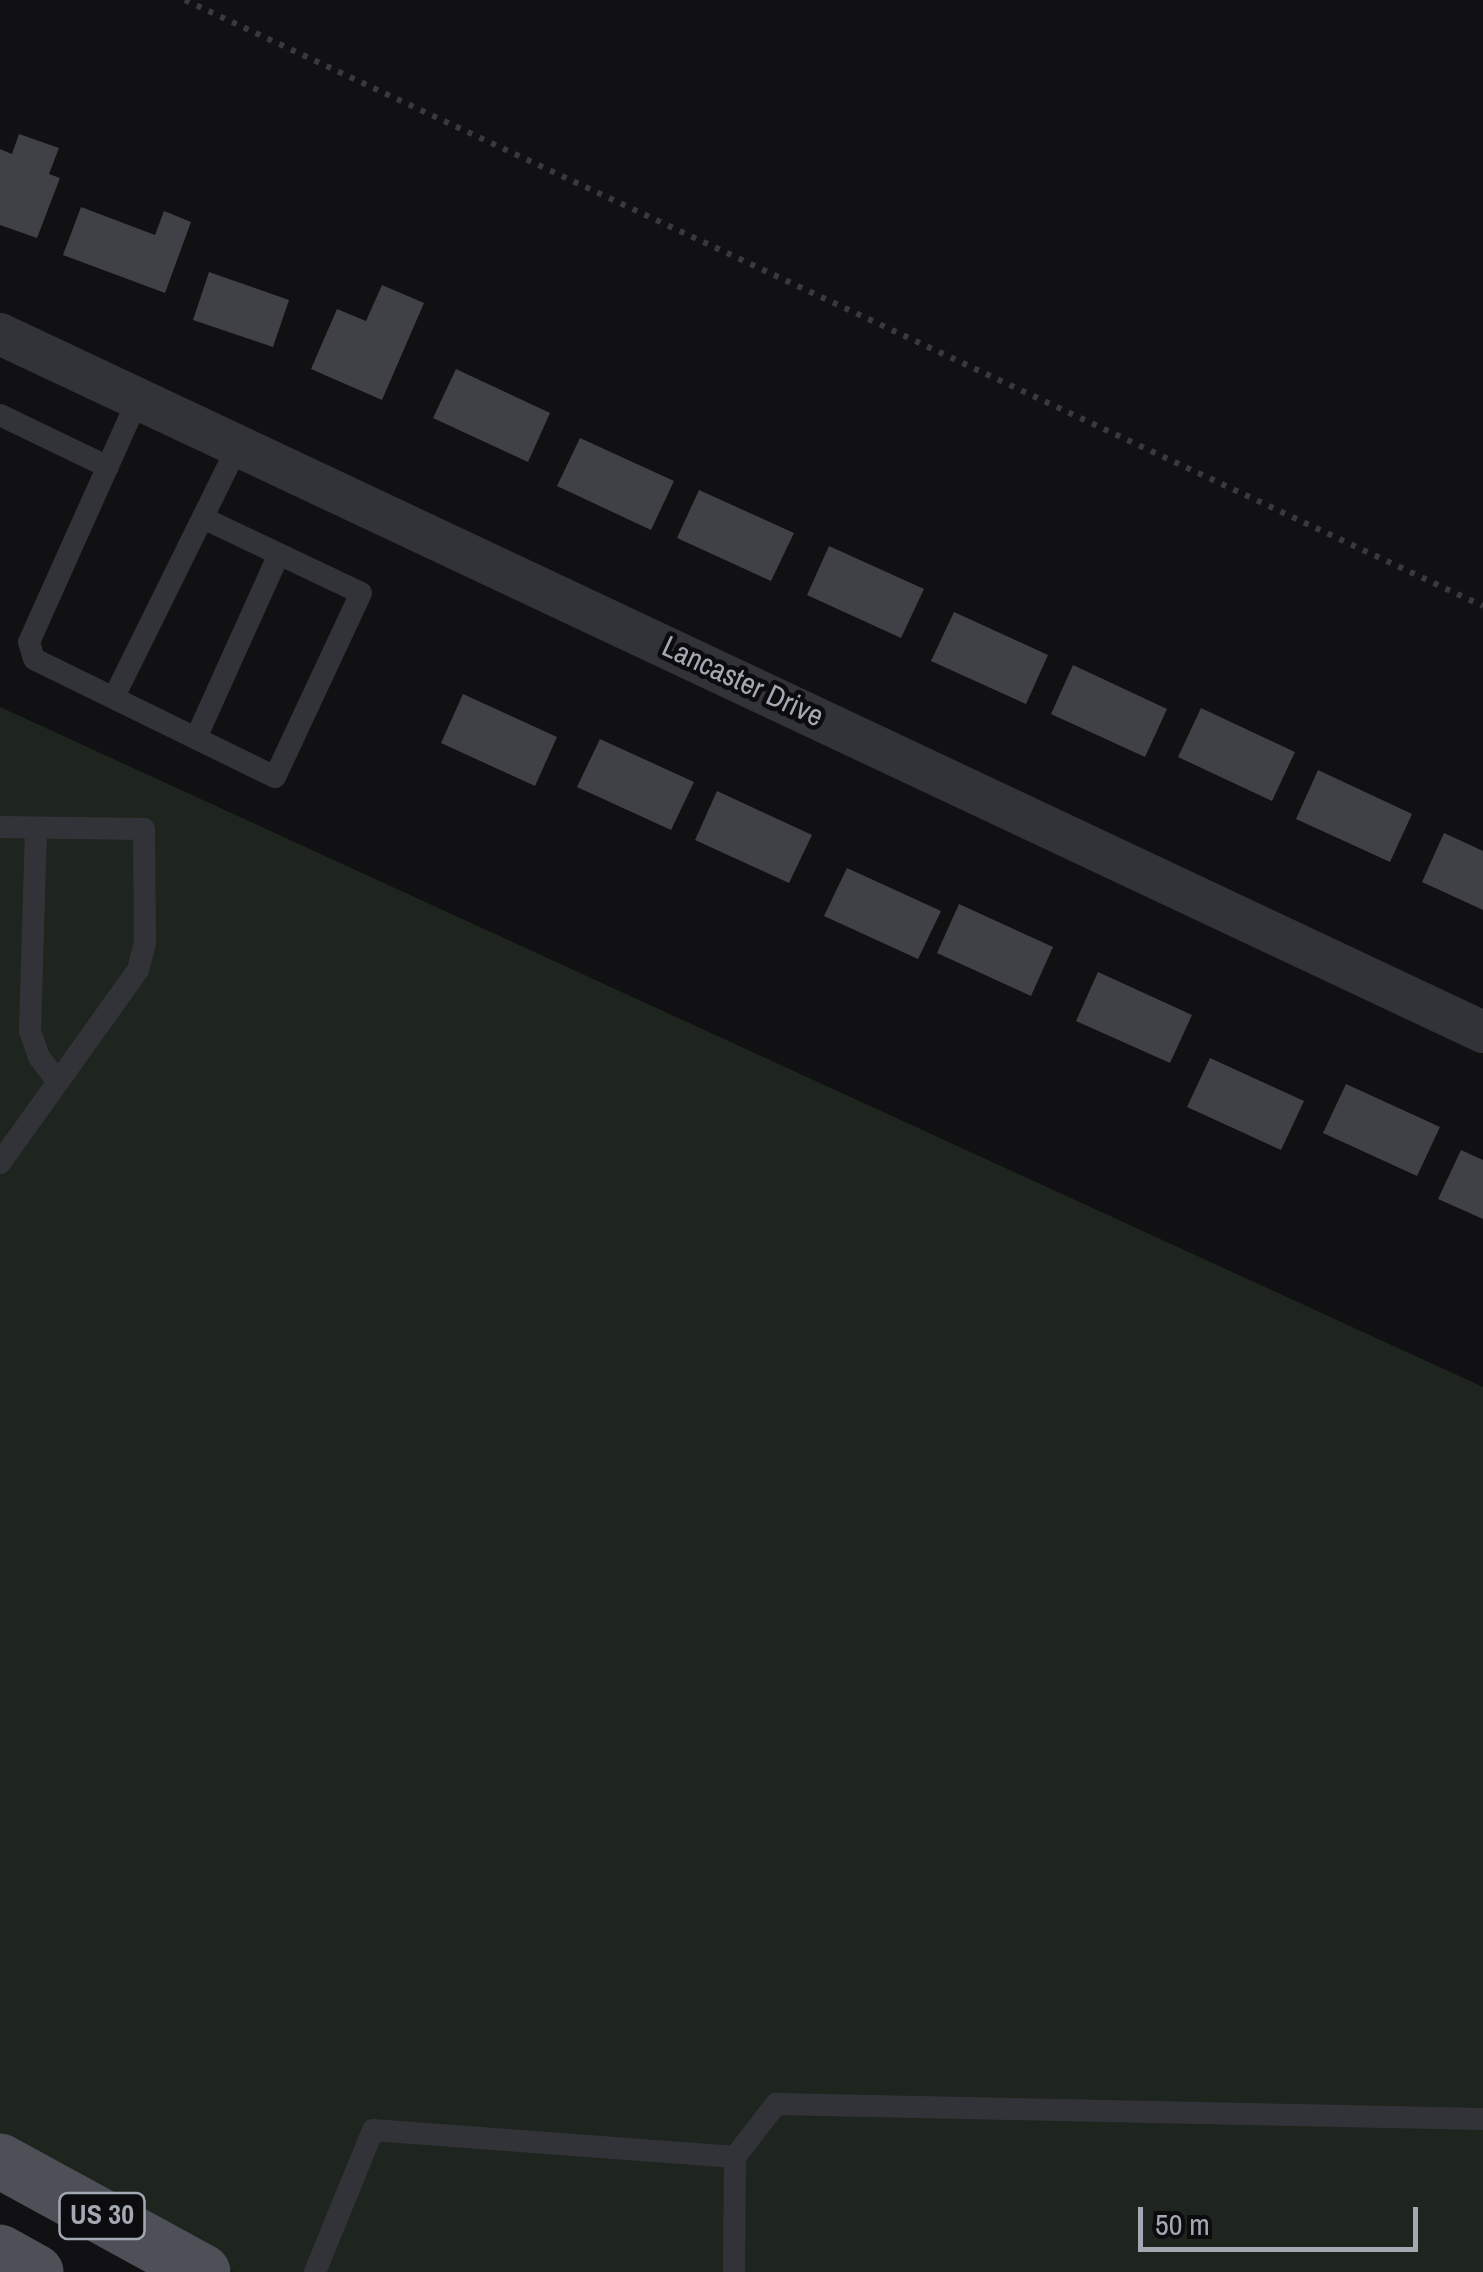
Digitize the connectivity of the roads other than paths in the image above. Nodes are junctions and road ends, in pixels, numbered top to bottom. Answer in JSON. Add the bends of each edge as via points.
{"nodes":[{"id":1,"x":0,"y":334,"type":"edge"},
{"id":2,"x":138,"y":399,"type":"junction"},
{"id":3,"x":0,"y":415,"type":"edge"},
{"id":4,"x":238,"y":446,"type":"junction"},
{"id":5,"x":108,"y":467,"type":"junction"},
{"id":6,"x":203,"y":518,"type":"junction"},
{"id":7,"x":279,"y":554,"type":"junction"},
{"id":8,"x":114,"y":697,"type":"junction"},
{"id":9,"x":196,"y":738,"type":"junction"},
{"id":10,"x":0,"y":828,"type":"edge"},
{"id":11,"x":36,"y":828,"type":"junction"},
{"id":12,"x":1483,"y":1032,"type":"edge"},
{"id":13,"x":58,"y":1082,"type":"junction"},
{"id":14,"x":0,"y":1163,"type":"edge"},
{"id":15,"x":1483,"y":2119,"type":"edge"},
{"id":16,"x":735,"y":2157,"type":"junction"},
{"id":17,"x":0,"y":2161,"type":"edge"},
{"id":18,"x":0,"y":2252,"type":"edge"},
{"id":19,"x":36,"y":2272,"type":"edge"},
{"id":20,"x":203,"y":2272,"type":"edge"},
{"id":21,"x":315,"y":2272,"type":"edge"},
{"id":22,"x":734,"y":2272,"type":"edge"}],
"edges":[{"from":1,"to":2,"type":"street","name":"Lancaster Drive"},
{"from":2,"to":4,"type":"street","name":"Lancaster Drive"},
{"from":2,"to":5,"type":"lane"},
{"from":3,"to":5,"type":"lane"},
{"from":4,"to":6,"type":"lane"},
{"from":4,"to":12,"type":"street","name":"Lancaster Drive"},
{"from":5,"to":8,"type":"lane","via":[[30,642],[34,659]]},
{"from":6,"to":7,"type":"lane"},
{"from":6,"to":8,"type":"lane"},
{"from":7,"to":9,"type":"lane"},
{"from":7,"to":9,"type":"lane","via":[[361,593],[274,777]]},
{"from":8,"to":9,"type":"lane"},
{"from":10,"to":11,"type":"lane"},
{"from":11,"to":13,"type":"lane","via":[[30,1031],[38,1058]]},
{"from":11,"to":13,"type":"lane","via":[[144,829],[145,943],[138,970]]},
{"from":13,"to":14,"type":"lane"},
{"from":15,"to":16,"type":"lane","via":[[776,2104]]},
{"from":16,"to":21,"type":"lane","via":[[373,2130]]},
{"from":16,"to":22,"type":"lane"},
{"from":17,"to":20,"type":"main road","number":"US 30"},
{"from":18,"to":19,"type":"main road","number":"US 30"}]}
